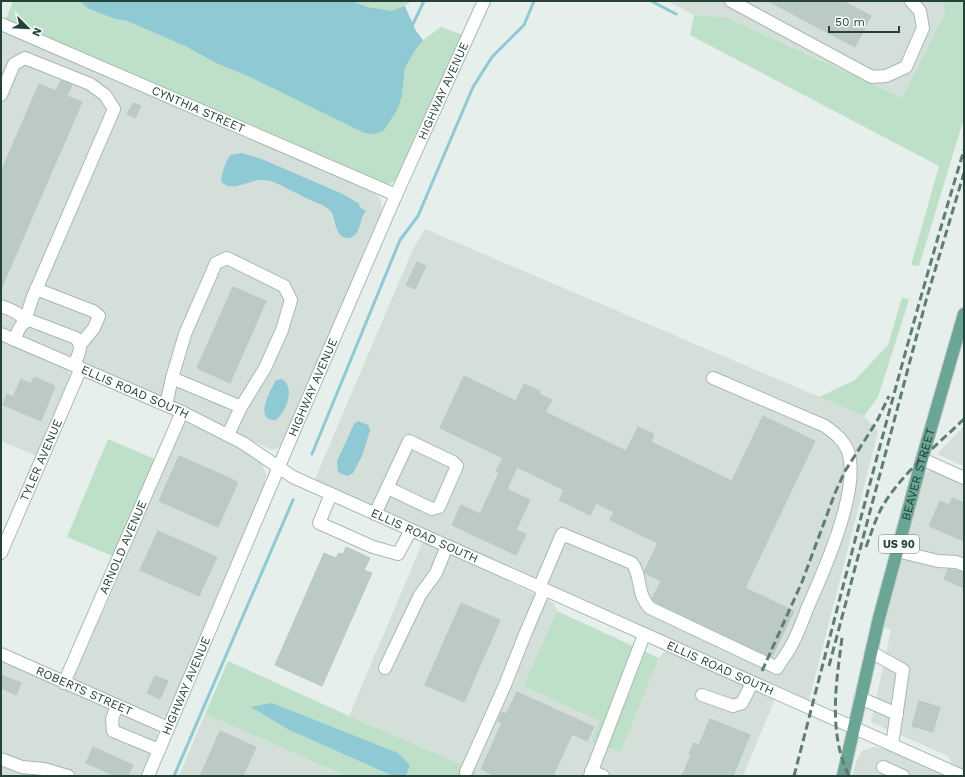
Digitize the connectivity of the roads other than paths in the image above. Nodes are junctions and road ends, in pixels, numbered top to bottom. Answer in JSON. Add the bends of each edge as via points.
{"nodes":[{"id":1,"x":484,"y":1,"type":"edge"},
{"id":2,"x":732,"y":1,"type":"edge"},
{"id":3,"x":911,"y":1,"type":"edge"},
{"id":4,"x":1,"y":24,"type":"edge"},
{"id":5,"x":1,"y":95,"type":"edge"},
{"id":6,"x":396,"y":195,"type":"junction"},
{"id":7,"x":36,"y":289,"type":"junction"},
{"id":8,"x":1,"y":306,"type":"edge"},
{"id":9,"x":964,"y":314,"type":"edge"},
{"id":10,"x":25,"y":321,"type":"junction"},
{"id":11,"x":1,"y":334,"type":"edge"},
{"id":12,"x":14,"y":340,"type":"junction"},
{"id":13,"x":80,"y":346,"type":"junction"},
{"id":14,"x":77,"y":367,"type":"junction"},
{"id":15,"x":172,"y":378,"type":"junction"},
{"id":16,"x":713,"y":378,"type":"dead end"},
{"id":17,"x":166,"y":405,"type":"junction"},
{"id":18,"x":241,"y":407,"type":"junction"},
{"id":19,"x":182,"y":412,"type":"junction"},
{"id":20,"x":228,"y":435,"type":"junction"},
{"id":21,"x":922,"y":459,"type":"junction"},
{"id":22,"x":279,"y":468,"type":"junction"},
{"id":23,"x":964,"y":478,"type":"edge"},
{"id":24,"x":388,"y":488,"type":"junction"},
{"id":25,"x":331,"y":494,"type":"junction"},
{"id":26,"x":375,"y":514,"type":"junction"},
{"id":27,"x":411,"y":530,"type":"junction"},
{"id":28,"x":447,"y":546,"type":"junction"},
{"id":29,"x":897,"y":551,"type":"junction"},
{"id":30,"x":1,"y":553,"type":"edge"},
{"id":31,"x":964,"y":565,"type":"edge"},
{"id":32,"x":542,"y":589,"type":"junction"},
{"id":33,"x":644,"y":634,"type":"junction"},
{"id":34,"x":871,"y":652,"type":"junction"},
{"id":35,"x":1,"y":654,"type":"edge"},
{"id":36,"x":385,"y":668,"type":"dead end"},
{"id":37,"x":64,"y":683,"type":"junction"},
{"id":38,"x":752,"y":683,"type":"junction"},
{"id":39,"x":702,"y":695,"type":"dead end"},
{"id":40,"x":860,"y":698,"type":"junction"},
{"id":41,"x":117,"y":706,"type":"junction"},
{"id":42,"x":897,"y":714,"type":"junction"},
{"id":43,"x":854,"y":727,"type":"junction"},
{"id":44,"x":168,"y":728,"type":"junction"},
{"id":45,"x":892,"y":745,"type":"junction"},
{"id":46,"x":159,"y":750,"type":"junction"},
{"id":47,"x":1,"y":759,"type":"edge"},
{"id":48,"x":883,"y":767,"type":"dead end"},
{"id":49,"x":466,"y":772,"type":"dead end"},
{"id":50,"x":590,"y":773,"type":"edge"},
{"id":51,"x":68,"y":776,"type":"edge"},
{"id":52,"x":148,"y":776,"type":"edge"},
{"id":53,"x":603,"y":776,"type":"edge"},
{"id":54,"x":843,"y":776,"type":"edge"},
{"id":55,"x":904,"y":776,"type":"edge"},
{"id":56,"x":962,"y":776,"type":"edge"}],
"edges":[{"from":1,"to":6,"type":"street","name":"HIGHWAY AVENUE"},
{"from":2,"to":3,"type":"street","via":[[872,77],[886,76],[906,67],[922,28],[920,11]]},
{"from":4,"to":6,"type":"street","name":"CYNTHIA STREET"},
{"from":5,"to":7,"type":"street","via":[[14,64],[24,58],[90,84],[105,95],[114,109]]},
{"from":6,"to":22,"type":"street","name":"HIGHWAY AVENUE"},
{"from":7,"to":10,"type":"street"},
{"from":7,"to":13,"type":"street","via":[[99,316],[94,328]]},
{"from":8,"to":10,"type":"street","via":[[17,313]]},
{"from":9,"to":21,"type":"main road","name":"BEAVER STREET","number":"US 90"},
{"from":10,"to":12,"type":"street"},
{"from":10,"to":13,"type":"street","via":[[33,321],[76,338]]},
{"from":11,"to":12,"type":"street","name":"ELLIS ROAD SOUTH"},
{"from":12,"to":14,"type":"street","name":"ELLIS ROAD SOUTH"},
{"from":13,"to":14,"type":"street","name":"TYLER AVENUE"},
{"from":14,"to":17,"type":"street","name":"ELLIS ROAD SOUTH"},
{"from":14,"to":30,"type":"street","name":"TYLER AVENUE"},
{"from":15,"to":17,"type":"street"},
{"from":15,"to":18,"type":"street"},
{"from":15,"to":18,"type":"street","via":[[185,334],[216,263],[227,258],[284,286],[291,300],[282,330],[265,368]]},
{"from":16,"to":32,"type":"street","via":[[825,426],[838,435],[849,454],[850,490],[838,532],[791,647],[777,668],[650,608],[641,594],[632,563],[562,534]]},
{"from":17,"to":19,"type":"street","name":"ELLIS ROAD SOUTH"},
{"from":18,"to":20,"type":"street"},
{"from":19,"to":20,"type":"street","name":"ELLIS ROAD SOUTH"},
{"from":19,"to":37,"type":"street","name":"ARNOLD AVENUE"},
{"from":20,"to":22,"type":"street","name":"ELLIS ROAD SOUTH"},
{"from":21,"to":23,"type":"street"},
{"from":21,"to":29,"type":"main road","name":"BEAVER STREET","number":"US 90"},
{"from":22,"to":25,"type":"street","name":"ELLIS ROAD SOUTH"},
{"from":22,"to":44,"type":"street","name":"HIGHWAY AVENUE"},
{"from":24,"to":24,"type":"street","via":[[409,441],[457,466],[439,506],[432,509]]},
{"from":24,"to":26,"type":"street"},
{"from":25,"to":26,"type":"street","name":"ELLIS ROAD SOUTH"},
{"from":25,"to":27,"type":"street","via":[[319,523],[366,544],[398,554]]},
{"from":26,"to":27,"type":"street","name":"ELLIS ROAD SOUTH"},
{"from":27,"to":28,"type":"street","name":"ELLIS ROAD SOUTH"},
{"from":28,"to":32,"type":"street","name":"ELLIS ROAD SOUTH"},
{"from":28,"to":36,"type":"street","via":[[436,573],[420,595]]},
{"from":29,"to":31,"type":"street"},
{"from":29,"to":34,"type":"main road","name":"BEAVER STREET","number":"US 90"},
{"from":32,"to":33,"type":"street","name":"ELLIS ROAD SOUTH"},
{"from":32,"to":49,"type":"street","via":[[505,685]]},
{"from":33,"to":38,"type":"street","name":"ELLIS ROAD SOUTH"},
{"from":33,"to":50,"type":"street"},
{"from":34,"to":40,"type":"main road","name":"BEAVER STREET","number":"US 90"},
{"from":34,"to":42,"type":"street","via":[[903,670]]},
{"from":35,"to":37,"type":"street","name":"ROBERTS STREET"},
{"from":37,"to":41,"type":"street","name":"ROBERTS STREET"},
{"from":38,"to":39,"type":"street","via":[[742,703],[733,706]]},
{"from":38,"to":43,"type":"street","name":"ELLIS ROAD SOUTH"},
{"from":40,"to":42,"type":"street"},
{"from":40,"to":43,"type":"main road","name":"BEAVER STREET","number":"US 90"},
{"from":41,"to":44,"type":"street","name":"ROBERTS STREET"},
{"from":41,"to":46,"type":"street","via":[[112,719],[113,731]]},
{"from":42,"to":45,"type":"street"},
{"from":43,"to":45,"type":"street","name":"ELLIS ROAD SOUTH"},
{"from":43,"to":54,"type":"main road","name":"BEAVER STREET","number":"US 90"},
{"from":44,"to":46,"type":"street","name":"HIGHWAY AVENUE"},
{"from":45,"to":56,"type":"street","name":"ELLIS ROAD SOUTH"},
{"from":46,"to":52,"type":"street","name":"HIGHWAY AVENUE"},
{"from":47,"to":51,"type":"street","via":[[22,767],[44,769]]},
{"from":48,"to":55,"type":"street"},
{"from":50,"to":53,"type":"street"}]}
